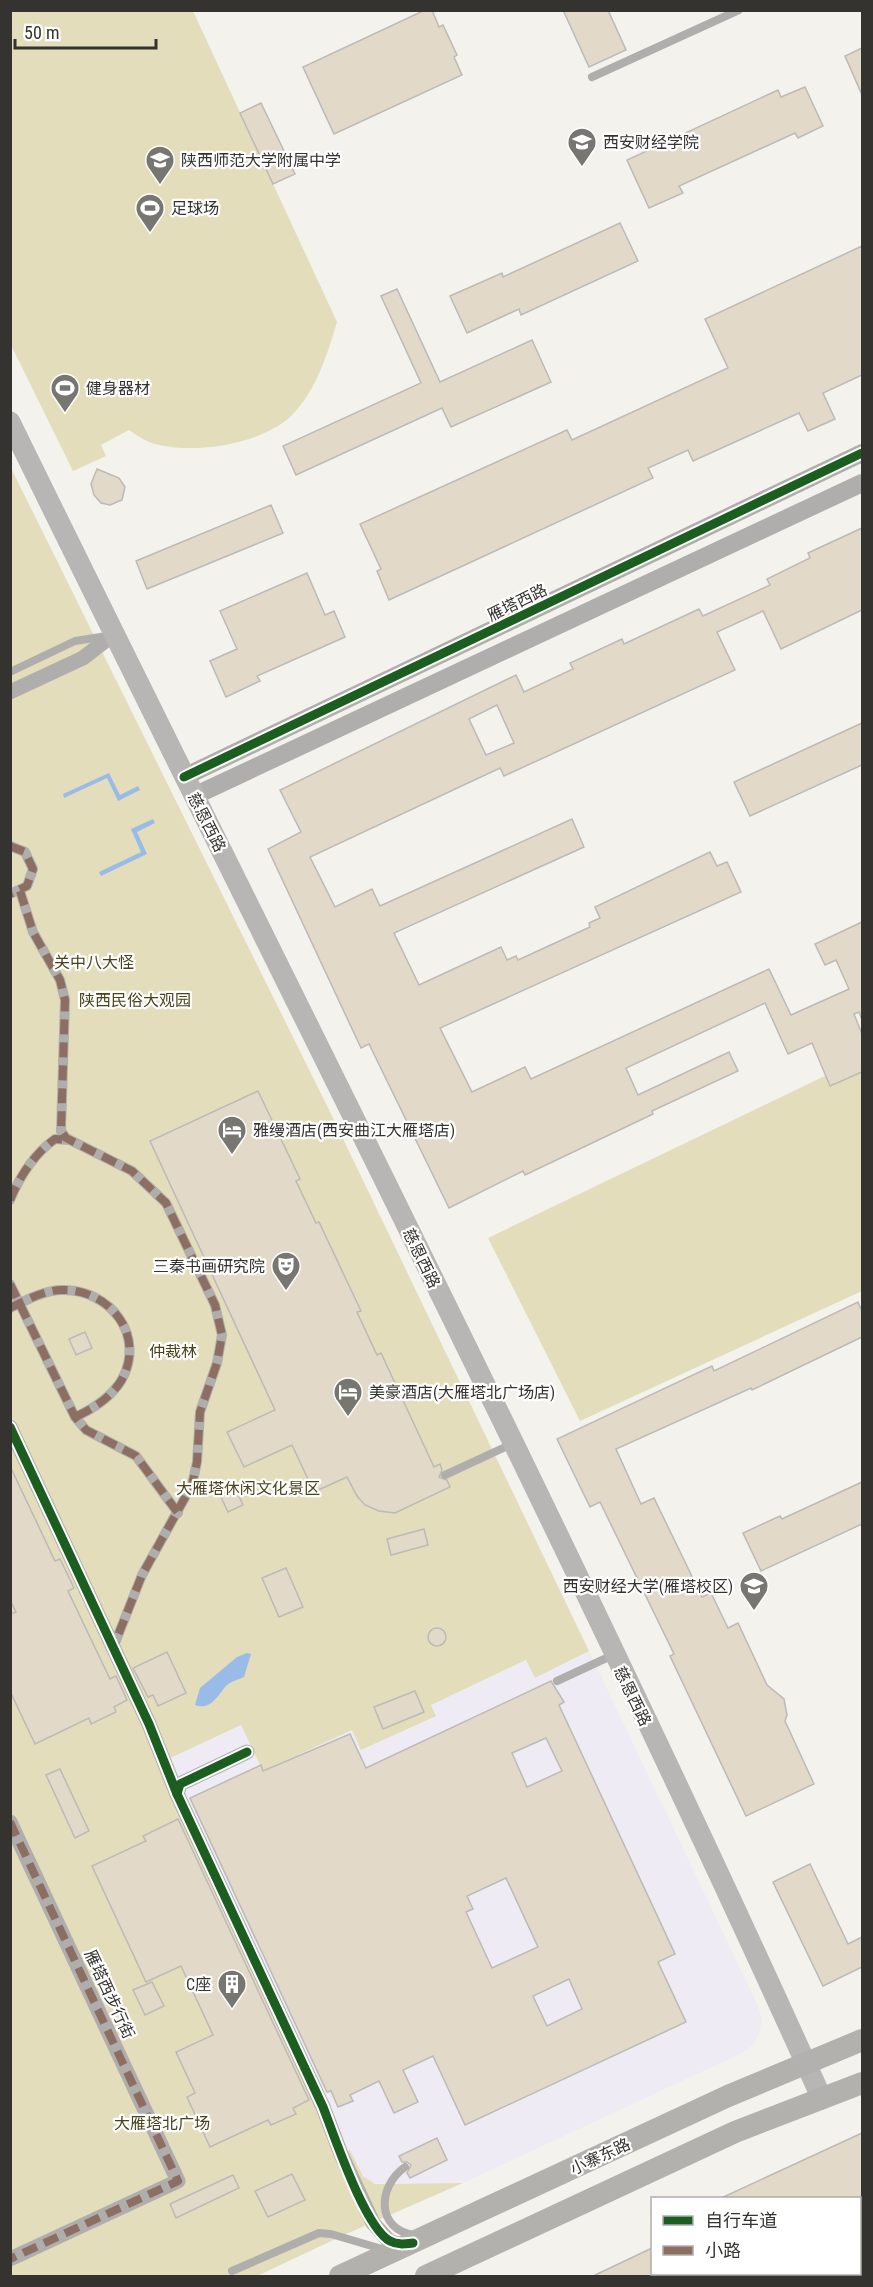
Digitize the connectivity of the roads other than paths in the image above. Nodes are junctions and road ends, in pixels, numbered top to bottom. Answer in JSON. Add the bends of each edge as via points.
{"nodes":[{"id":1,"x":739,"y":10,"type":"edge"},
{"id":2,"x":592,"y":77,"type":"dead end"},
{"id":3,"x":10,"y":422,"type":"edge"},
{"id":4,"x":862,"y":453,"type":"edge"},
{"id":5,"x":862,"y":483,"type":"edge"},
{"id":6,"x":114,"y":634,"type":"joint"},
{"id":7,"x":10,"y":672,"type":"edge"},
{"id":8,"x":10,"y":692,"type":"edge"},
{"id":9,"x":184,"y":777,"type":"junction"},
{"id":10,"x":194,"y":796,"type":"junction"},
{"id":11,"x":10,"y":846,"type":"edge"},
{"id":12,"x":15,"y":893,"type":"edge"},
{"id":13,"x":61,"y":1127,"type":"junction"},
{"id":14,"x":69,"y":1140,"type":"junction"},
{"id":15,"x":52,"y":1141,"type":"junction"},
{"id":16,"x":10,"y":1200,"type":"edge"},
{"id":17,"x":10,"y":1284,"type":"edge"},
{"id":18,"x":15,"y":1306,"type":"edge"},
{"id":19,"x":75,"y":1417,"type":"junction"},
{"id":20,"x":10,"y":1427,"type":"edge"},
{"id":21,"x":512,"y":1444,"type":"junction"},
{"id":22,"x":445,"y":1476,"type":"dead end"},
{"id":23,"x":178,"y":1513,"type":"junction"},
{"id":24,"x":113,"y":1648,"type":"junction"},
{"id":25,"x":614,"y":1655,"type":"junction"},
{"id":26,"x":557,"y":1681,"type":"dead end"},
{"id":27,"x":247,"y":1752,"type":"dead end"},
{"id":28,"x":177,"y":1794,"type":"junction"},
{"id":29,"x":10,"y":1822,"type":"edge"},
{"id":30,"x":862,"y":2040,"type":"edge"},
{"id":31,"x":806,"y":2064,"type":"junction"},
{"id":32,"x":862,"y":2083,"type":"edge"},
{"id":33,"x":822,"y":2099,"type":"junction"},
{"id":34,"x":405,"y":2167,"type":"dead end"},
{"id":35,"x":435,"y":2232,"type":"junction"},
{"id":36,"x":413,"y":2243,"type":"junction"},
{"id":37,"x":10,"y":2259,"type":"edge"},
{"id":38,"x":232,"y":2271,"type":"dead end"},
{"id":39,"x":340,"y":2277,"type":"edge"},
{"id":40,"x":426,"y":2277,"type":"edge"}],
"edges":[{"from":1,"to":2,"type":"lane"},
{"from":3,"to":9,"type":"main road","name":"慈恩西路"},
{"from":4,"to":9,"type":"street","name":"雁塔西路"},
{"from":5,"to":10,"type":"street"},
{"from":6,"to":7,"type":"lane","via":[[75,641]]},
{"from":6,"to":8,"type":"street","via":[[83,658]]},
{"from":9,"to":10,"type":"main road","name":"慈恩西路"},
{"from":10,"to":21,"type":"main road","name":"慈恩西路"},
{"from":11,"to":12,"type":"street","via":[[25,852],[33,869],[32,878]]},
{"from":12,"to":13,"type":"street","via":[[60,980],[65,1000]]},
{"from":13,"to":14,"type":"street"},
{"from":13,"to":15,"type":"street"},
{"from":14,"to":15,"type":"street","via":[[58,1137]]},
{"from":14,"to":23,"type":"street","via":[[132,1171],[166,1203],[220,1319],[221,1350],[200,1412],[196,1474]]},
{"from":15,"to":16,"type":"street","via":[[29,1165]]},
{"from":17,"to":18,"type":"street"},
{"from":18,"to":19,"type":"street"},
{"from":18,"to":19,"type":"street","via":[[62,1290],[88,1293],[110,1305],[124,1323],[130,1352],[121,1381],[101,1403]]},
{"from":19,"to":23,"type":"street","via":[[93,1434],[136,1456]]},
{"from":20,"to":24,"type":"street"},
{"from":21,"to":22,"type":"lane"},
{"from":21,"to":25,"type":"main road","name":"慈恩西路"},
{"from":23,"to":24,"type":"street","via":[[142,1575]]},
{"from":24,"to":28,"type":"street"},
{"from":25,"to":26,"type":"lane"},
{"from":25,"to":31,"type":"main road","name":"慈恩西路"},
{"from":27,"to":28,"type":"street","via":[[180,1784]]},
{"from":28,"to":36,"type":"street","via":[[373,2223],[389,2241],[400,2245]]},
{"from":29,"to":37,"type":"street","name":"雁塔西步行街","via":[[178,2181]]},
{"from":30,"to":31,"type":"main road","name":"小寨东路"},
{"from":31,"to":33,"type":"main road","name":"慈恩西路"},
{"from":31,"to":35,"type":"main road","name":"小寨东路","via":[[728,2096]]},
{"from":32,"to":33,"type":"main road"},
{"from":33,"to":40,"type":"main road","via":[[735,2132]]},
{"from":34,"to":35,"type":"lane","via":[[393,2175],[386,2187],[387,2215],[407,2234]]},
{"from":35,"to":36,"type":"main road","name":"小寨东路"},
{"from":36,"to":38,"type":"lane","via":[[375,2248],[319,2234]]},
{"from":36,"to":39,"type":"main road","name":"小寨东路"}]}
